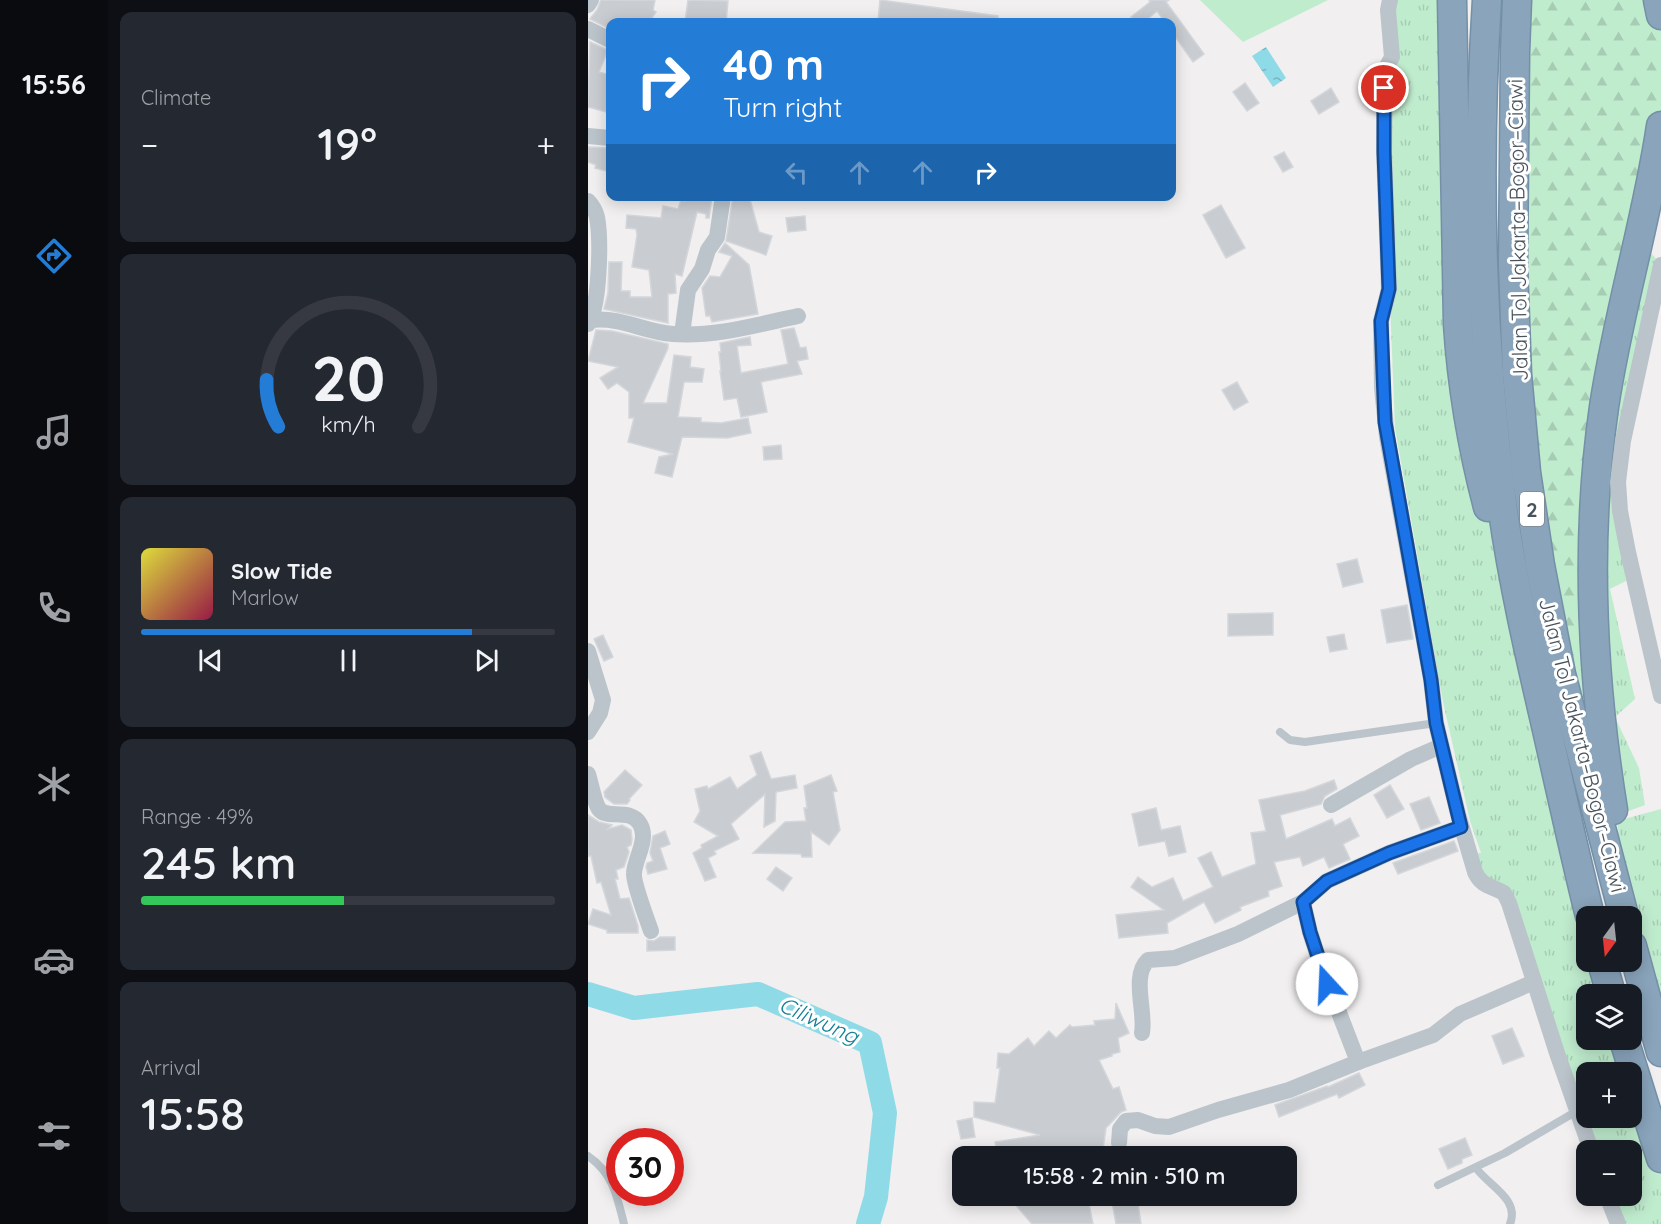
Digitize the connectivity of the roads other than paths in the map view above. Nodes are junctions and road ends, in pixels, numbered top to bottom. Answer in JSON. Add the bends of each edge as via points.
{"nodes":[{"id":1,"x":591,"y":0,"type":"edge"},
{"id":2,"x":1390,"y":0,"type":"edge"},
{"id":3,"x":1452,"y":0,"type":"edge"},
{"id":4,"x":1487,"y":0,"type":"edge"},
{"id":5,"x":1517,"y":0,"type":"edge"},
{"id":6,"x":1658,"y":0,"type":"edge"},
{"id":7,"x":588,"y":5,"type":"edge"},
{"id":8,"x":1661,"y":15,"type":"edge"},
{"id":9,"x":588,"y":29,"type":"edge"},
{"id":10,"x":606,"y":38,"type":"edge"},
{"id":11,"x":1661,"y":126,"type":"edge"},
{"id":12,"x":588,"y":136,"type":"edge"},
{"id":13,"x":606,"y":138,"type":"edge"},
{"id":14,"x":588,"y":201,"type":"edge"},
{"id":15,"x":722,"y":201,"type":"edge"},
{"id":16,"x":1661,"y":265,"type":"edge"},
{"id":17,"x":798,"y":316,"type":"dead end"},
{"id":18,"x":589,"y":322,"type":"edge"},
{"id":19,"x":682,"y":334,"type":"junction"},
{"id":20,"x":1524,"y":633,"type":"junction"},
{"id":21,"x":588,"y":651,"type":"edge"},
{"id":22,"x":1661,"y":696,"type":"edge"},
{"id":23,"x":1436,"y":723,"type":"junction"},
{"id":24,"x":588,"y":732,"type":"edge"},
{"id":25,"x":1280,"y":732,"type":"dead end"},
{"id":26,"x":1441,"y":746,"type":"junction"},
{"id":27,"x":588,"y":774,"type":"edge"},
{"id":28,"x":592,"y":799,"type":"edge"},
{"id":29,"x":1330,"y":805,"type":"dead end"},
{"id":30,"x":1461,"y":827,"type":"junction"},
{"id":31,"x":1303,"y":902,"type":"junction"},
{"id":32,"x":1587,"y":906,"type":"edge"},
{"id":33,"x":1621,"y":906,"type":"edge"},
{"id":34,"x":1628,"y":906,"type":"edge"},
{"id":35,"x":651,"y":931,"type":"dead end"},
{"id":36,"x":1639,"y":972,"type":"edge"},
{"id":37,"x":1641,"y":972,"type":"edge"},
{"id":38,"x":1534,"y":982,"type":"junction"},
{"id":39,"x":1650,"y":1014,"type":"junction"},
{"id":40,"x":1142,"y":1033,"type":"dead end"},
{"id":41,"x":1627,"y":1050,"type":"edge"},
{"id":42,"x":1661,"y":1052,"type":"edge"},
{"id":43,"x":1358,"y":1062,"type":"junction"},
{"id":44,"x":1576,"y":1111,"type":"joint"},
{"id":45,"x":1119,"y":1143,"type":"dead end"},
{"id":46,"x":588,"y":1156,"type":"edge"},
{"id":47,"x":1661,"y":1158,"type":"edge"},
{"id":48,"x":1476,"y":1168,"type":"junction"},
{"id":49,"x":1438,"y":1185,"type":"dead end"},
{"id":50,"x":1611,"y":1206,"type":"edge"},
{"id":51,"x":624,"y":1224,"type":"edge"},
{"id":52,"x":1510,"y":1224,"type":"edge"},
{"id":53,"x":1618,"y":1224,"type":"edge"}],
"edges":[{"from":1,"to":7,"type":"street"},
{"from":2,"to":23,"type":"street","via":[[1392,57],[1386,68],[1384,88],[1389,289],[1381,321],[1383,401]]},
{"from":3,"to":20,"type":"highway","via":[[1461,368],[1483,490]]},
{"from":4,"to":20,"type":"highway","name":"Jalan Tol Jakarta–Bogor–Ciawi","number":"2","via":[[1480,184],[1484,314],[1503,511]]},
{"from":5,"to":33,"type":"highway","name":"Jalan Tol Jakarta–Bogor–Ciawi","number":"2","via":[[1513,266],[1526,472],[1561,674]]},
{"from":6,"to":8,"type":"highway"},
{"from":9,"to":10,"type":"street"},
{"from":11,"to":34,"type":"highway","via":[[1613,354],[1600,435],[1595,508],[1599,686],[1607,772]]},
{"from":12,"to":13,"type":"street"},
{"from":14,"to":18,"type":"street","via":[[596,215],[597,233],[596,299]]},
{"from":15,"to":19,"type":"street","via":[[717,237],[688,290]]},
{"from":16,"to":22,"type":"street","via":[[1618,482],[1626,542]]},
{"from":17,"to":19,"type":"street","via":[[712,334]]},
{"from":18,"to":19,"type":"street","via":[[607,318]]},
{"from":20,"to":32,"type":"highway","name":"Jalan Tol Jakarta–Bogor–Ciawi","number":"2"},
{"from":21,"to":24,"type":"street","via":[[603,700]]},
{"from":23,"to":25,"type":"lane","via":[[1305,742],[1290,741]]},
{"from":23,"to":26,"type":"street"},
{"from":26,"to":29,"type":"street"},
{"from":26,"to":30,"type":"street"},
{"from":27,"to":28,"type":"street"},
{"from":28,"to":35,"type":"street","via":[[603,812],[628,815],[641,825],[643,834],[634,873]]},
{"from":30,"to":31,"type":"street","via":[[1327,881]]},
{"from":30,"to":38,"type":"street","via":[[1478,879],[1506,896]]},
{"from":31,"to":40,"type":"street","via":[[1191,952],[1145,962],[1140,998]]},
{"from":31,"to":43,"type":"street","via":[[1320,963]]},
{"from":36,"to":39,"type":"highway"},
{"from":37,"to":39,"type":"highway"},
{"from":38,"to":43,"type":"street","via":[[1460,1014],[1433,1035]]},
{"from":38,"to":44,"type":"street"},
{"from":39,"to":42,"type":"highway"},
{"from":41,"to":47,"type":"highway"},
{"from":43,"to":45,"type":"street","via":[[1288,1090],[1177,1126],[1126,1121],[1119,1128]]},
{"from":44,"to":48,"type":"lane"},
{"from":46,"to":51,"type":"lane","via":[[609,1177]]},
{"from":48,"to":49,"type":"lane"},
{"from":48,"to":52,"type":"lane","via":[[1509,1201],[1513,1215]]},
{"from":50,"to":53,"type":"street"}]}
